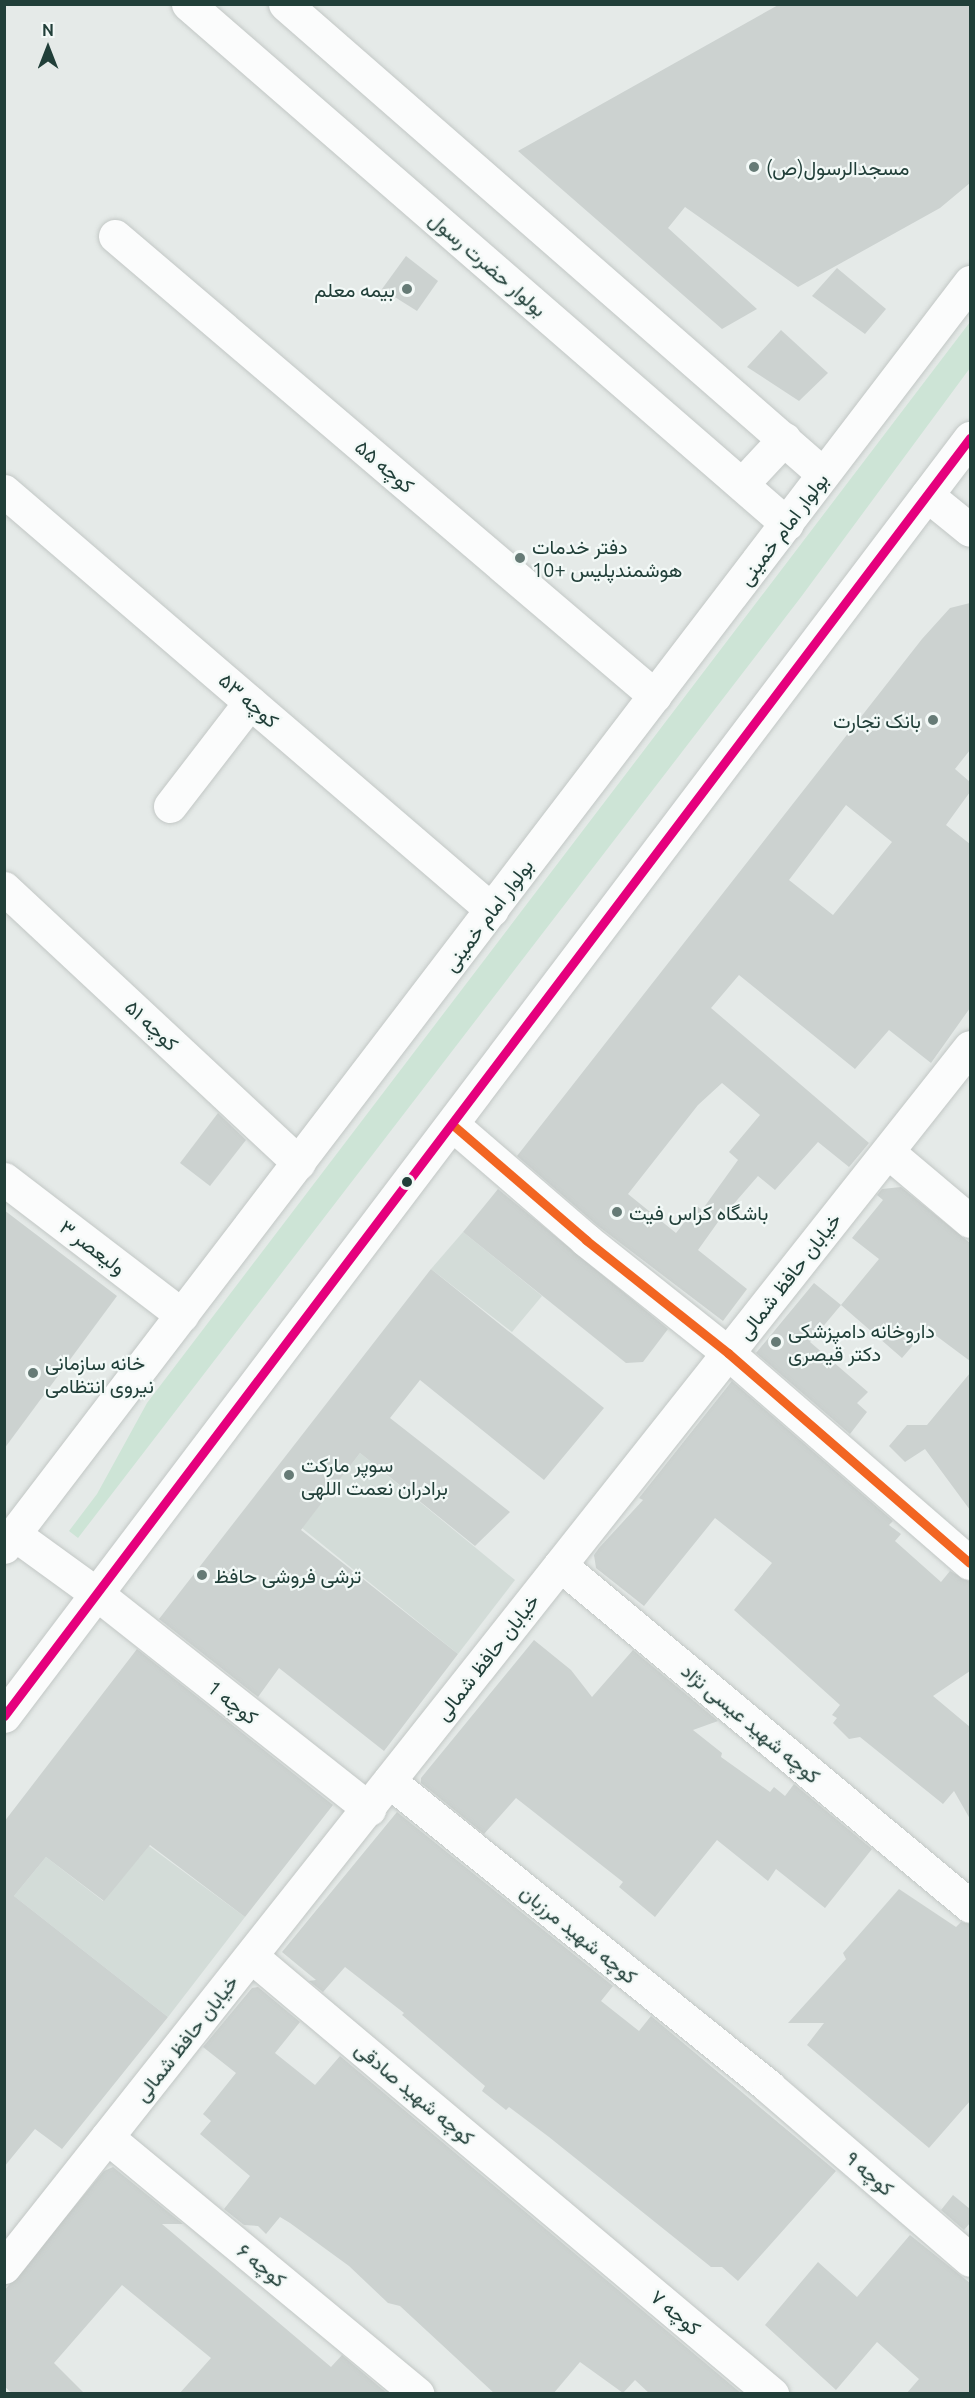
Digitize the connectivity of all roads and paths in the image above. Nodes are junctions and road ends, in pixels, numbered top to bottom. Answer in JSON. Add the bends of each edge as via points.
{"nodes":[{"id":1,"x":188,"y":4,"type":"edge"},
{"id":2,"x":285,"y":4,"type":"edge"},
{"id":3,"x":115,"y":236,"type":"dead end"},
{"id":4,"x":970,"y":282,"type":"edge"},
{"id":5,"x":970,"y":438,"type":"edge"},
{"id":6,"x":784,"y":439,"type":"junction"},
{"id":7,"x":823,"y":474,"type":"junction"},
{"id":8,"x":742,"y":484,"type":"junction"},
{"id":9,"x":4,"y":491,"type":"edge"},
{"id":10,"x":927,"y":495,"type":"junction"},
{"id":11,"x":787,"y":524,"type":"junction"},
{"id":12,"x":970,"y":530,"type":"edge"},
{"id":13,"x":656,"y":696,"type":"junction"},
{"id":14,"x":250,"y":702,"type":"junction"},
{"id":15,"x":170,"y":806,"type":"dead end"},
{"id":16,"x":4,"y":888,"type":"edge"},
{"id":17,"x":492,"y":910,"type":"junction"},
{"id":18,"x":970,"y":1047,"type":"edge"},
{"id":19,"x":453,"y":1125,"type":"junction"},
{"id":20,"x":888,"y":1152,"type":"junction"},
{"id":21,"x":299,"y":1163,"type":"junction"},
{"id":22,"x":4,"y":1179,"type":"edge"},
{"id":23,"x":970,"y":1221,"type":"edge"},
{"id":24,"x":182,"y":1316,"type":"junction"},
{"id":25,"x":728,"y":1353,"type":"junction"},
{"id":26,"x":9,"y":1541,"type":"edge"},
{"id":27,"x":970,"y":1563,"type":"edge"},
{"id":28,"x":560,"y":1565,"type":"junction"},
{"id":29,"x":97,"y":1594,"type":"junction"},
{"id":30,"x":4,"y":1716,"type":"edge"},
{"id":31,"x":389,"y":1782,"type":"junction"},
{"id":32,"x":369,"y":1809,"type":"junction"},
{"id":33,"x":970,"y":1906,"type":"edge"},
{"id":34,"x":251,"y":1956,"type":"junction"},
{"id":35,"x":770,"y":2086,"type":"joint"},
{"id":36,"x":107,"y":2137,"type":"junction"},
{"id":37,"x":580,"y":2231,"type":"joint"},
{"id":38,"x":970,"y":2260,"type":"edge"},
{"id":39,"x":4,"y":2266,"type":"edge"},
{"id":40,"x":418,"y":2394,"type":"edge"},
{"id":41,"x":772,"y":2394,"type":"edge"}],
"edges":[{"from":1,"to":8,"type":"street","name":"بولوار حضرت رسول"},
{"from":2,"to":6,"type":"street"},
{"from":3,"to":13,"type":"street","name":"کوچه ۵۵"},
{"from":4,"to":7,"type":"street","name":"بولوار امام خمینی"},
{"from":5,"to":10,"type":"street"},
{"from":6,"to":7,"type":"street"},
{"from":6,"to":8,"type":"street"},
{"from":7,"to":11,"type":"street","name":"بولوار امام خمینی"},
{"from":8,"to":11,"type":"street","name":"بولوار حضرت رسول"},
{"from":9,"to":14,"type":"street","name":"کوچه ۵۳"},
{"from":10,"to":12,"type":"street"},
{"from":10,"to":19,"type":"street"},
{"from":11,"to":13,"type":"street","name":"بولوار امام خمینی"},
{"from":13,"to":17,"type":"street","name":"بولوار امام خمینی"},
{"from":14,"to":15,"type":"street"},
{"from":14,"to":17,"type":"street","name":"کوچه ۵۳"},
{"from":16,"to":21,"type":"street","name":"کوچه ۵۱"},
{"from":17,"to":21,"type":"street","name":"بولوار امام خمینی"},
{"from":18,"to":20,"type":"street","name":"خیابان حافظ شمالی"},
{"from":19,"to":25,"type":"street","via":[[586,1240]]},
{"from":19,"to":29,"type":"street"},
{"from":20,"to":23,"type":"street"},
{"from":20,"to":25,"type":"street","name":"خیابان حافظ شمالی"},
{"from":21,"to":24,"type":"street","name":"بولوار امام خمینی"},
{"from":22,"to":24,"type":"street","name":"ولیعصر ۳"},
{"from":24,"to":26,"type":"street","name":"بولوار امام خمینی"},
{"from":25,"to":27,"type":"street"},
{"from":25,"to":28,"type":"street","name":"خیابان حافظ شمالی"},
{"from":26,"to":29,"type":"street","name":"کوچه 1"},
{"from":28,"to":31,"type":"street","name":"خیابان حافظ شمالی"},
{"from":28,"to":33,"type":"street","name":"کوچه شهید عیسی نژاد"},
{"from":29,"to":30,"type":"street"},
{"from":29,"to":32,"type":"street","name":"کوچه 1"},
{"from":31,"to":32,"type":"street","name":"خیابان حافظ شمالی"},
{"from":31,"to":35,"type":"street","name":"کوچه شهید مرزبان"},
{"from":32,"to":34,"type":"street","name":"خیابان حافظ شمالی"},
{"from":34,"to":36,"type":"street","name":"خیابان حافظ شمالی"},
{"from":34,"to":37,"type":"street","name":"کوچه شهید صادقی"},
{"from":35,"to":38,"type":"street","name":"کوچه ۹"},
{"from":36,"to":39,"type":"street","name":"خیابان حافظ شمالی"},
{"from":36,"to":40,"type":"street","name":"کوچه ۶"},
{"from":37,"to":41,"type":"street","name":"کوچه ۷"}]}
